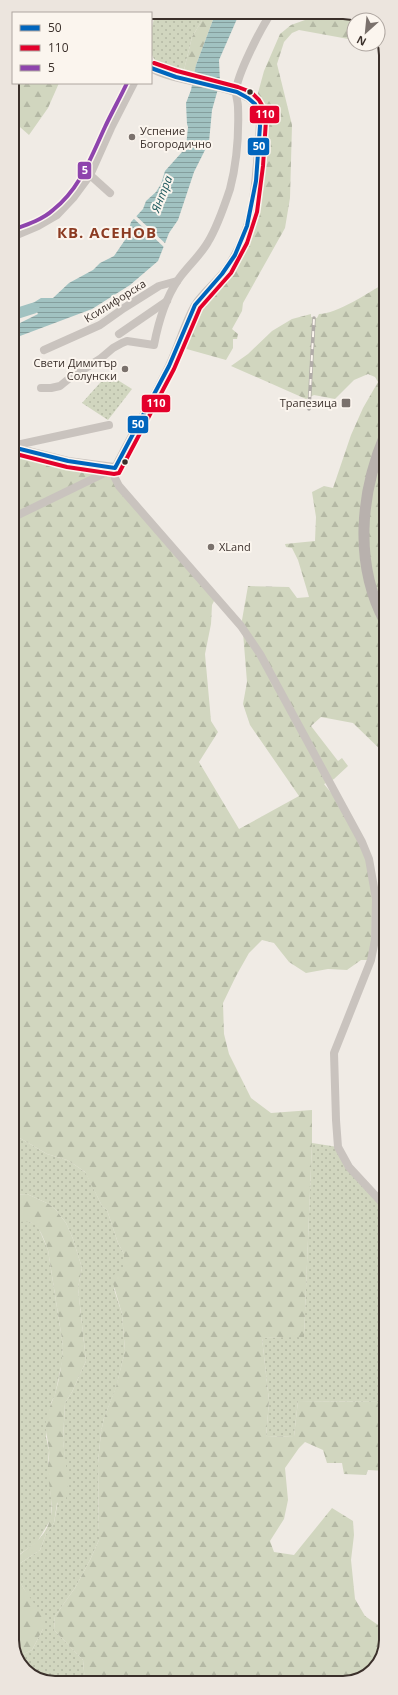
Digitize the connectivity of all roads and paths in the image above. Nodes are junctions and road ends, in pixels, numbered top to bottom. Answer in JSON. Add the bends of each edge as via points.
{"nodes":[{"id":1,"x":268,"y":19,"type":"edge"},
{"id":2,"x":152,"y":68,"type":"edge"},
{"id":3,"x":133,"y":84,"type":"edge"},
{"id":4,"x":232,"y":91,"type":"junction"},
{"id":5,"x":90,"y":175,"type":"junction"},
{"id":6,"x":110,"y":193,"type":"dead end"},
{"id":7,"x":19,"y":234,"type":"edge"},
{"id":8,"x":177,"y":281,"type":"junction"},
{"id":9,"x":167,"y":301,"type":"junction"},
{"id":10,"x":118,"y":334,"type":"dead end"},
{"id":11,"x":44,"y":350,"type":"dead end"},
{"id":12,"x":41,"y":388,"type":"dead end"},
{"id":13,"x":109,"y":425,"type":"dead end"},
{"id":14,"x":19,"y":444,"type":"edge"},
{"id":15,"x":19,"y":448,"type":"edge"},
{"id":16,"x":379,"y":450,"type":"edge"},
{"id":17,"x":115,"y":468,"type":"junction"},
{"id":18,"x":19,"y":515,"type":"edge"},
{"id":19,"x":379,"y":605,"type":"edge"},
{"id":20,"x":379,"y":1199,"type":"edge"}],
"edges":[{"from":1,"to":4,"type":"street"},
{"from":2,"to":4,"type":"street","via":[[170,76]]},
{"from":3,"to":5,"type":"street"},
{"from":4,"to":8,"type":"street","via":[[238,105],[236,166],[210,240]]},
{"from":4,"to":17,"type":"street","via":[[251,100],[259,114],[256,189],[247,231],[227,268],[196,304],[169,365]]},
{"from":5,"to":6,"type":"street"},
{"from":5,"to":7,"type":"street","via":[[57,215]]},
{"from":8,"to":9,"type":"street"},
{"from":8,"to":11,"type":"street","name":"Ксилифорска","via":[[159,286],[100,325]]},
{"from":9,"to":10,"type":"street"},
{"from":9,"to":12,"type":"street","via":[[154,345],[127,341],[60,386]]},
{"from":13,"to":14,"type":"street"},
{"from":15,"to":17,"type":"street","via":[[68,461]]},
{"from":16,"to":19,"type":"main road","via":[[369,484],[364,516],[365,552],[371,585]]},
{"from":17,"to":18,"type":"street"},
{"from":17,"to":20,"type":"street","via":[[115,478],[119,486],[241,626],[260,654],[370,859],[376,899],[375,940],[371,960],[334,1054],[338,1146],[349,1167]]}]}
